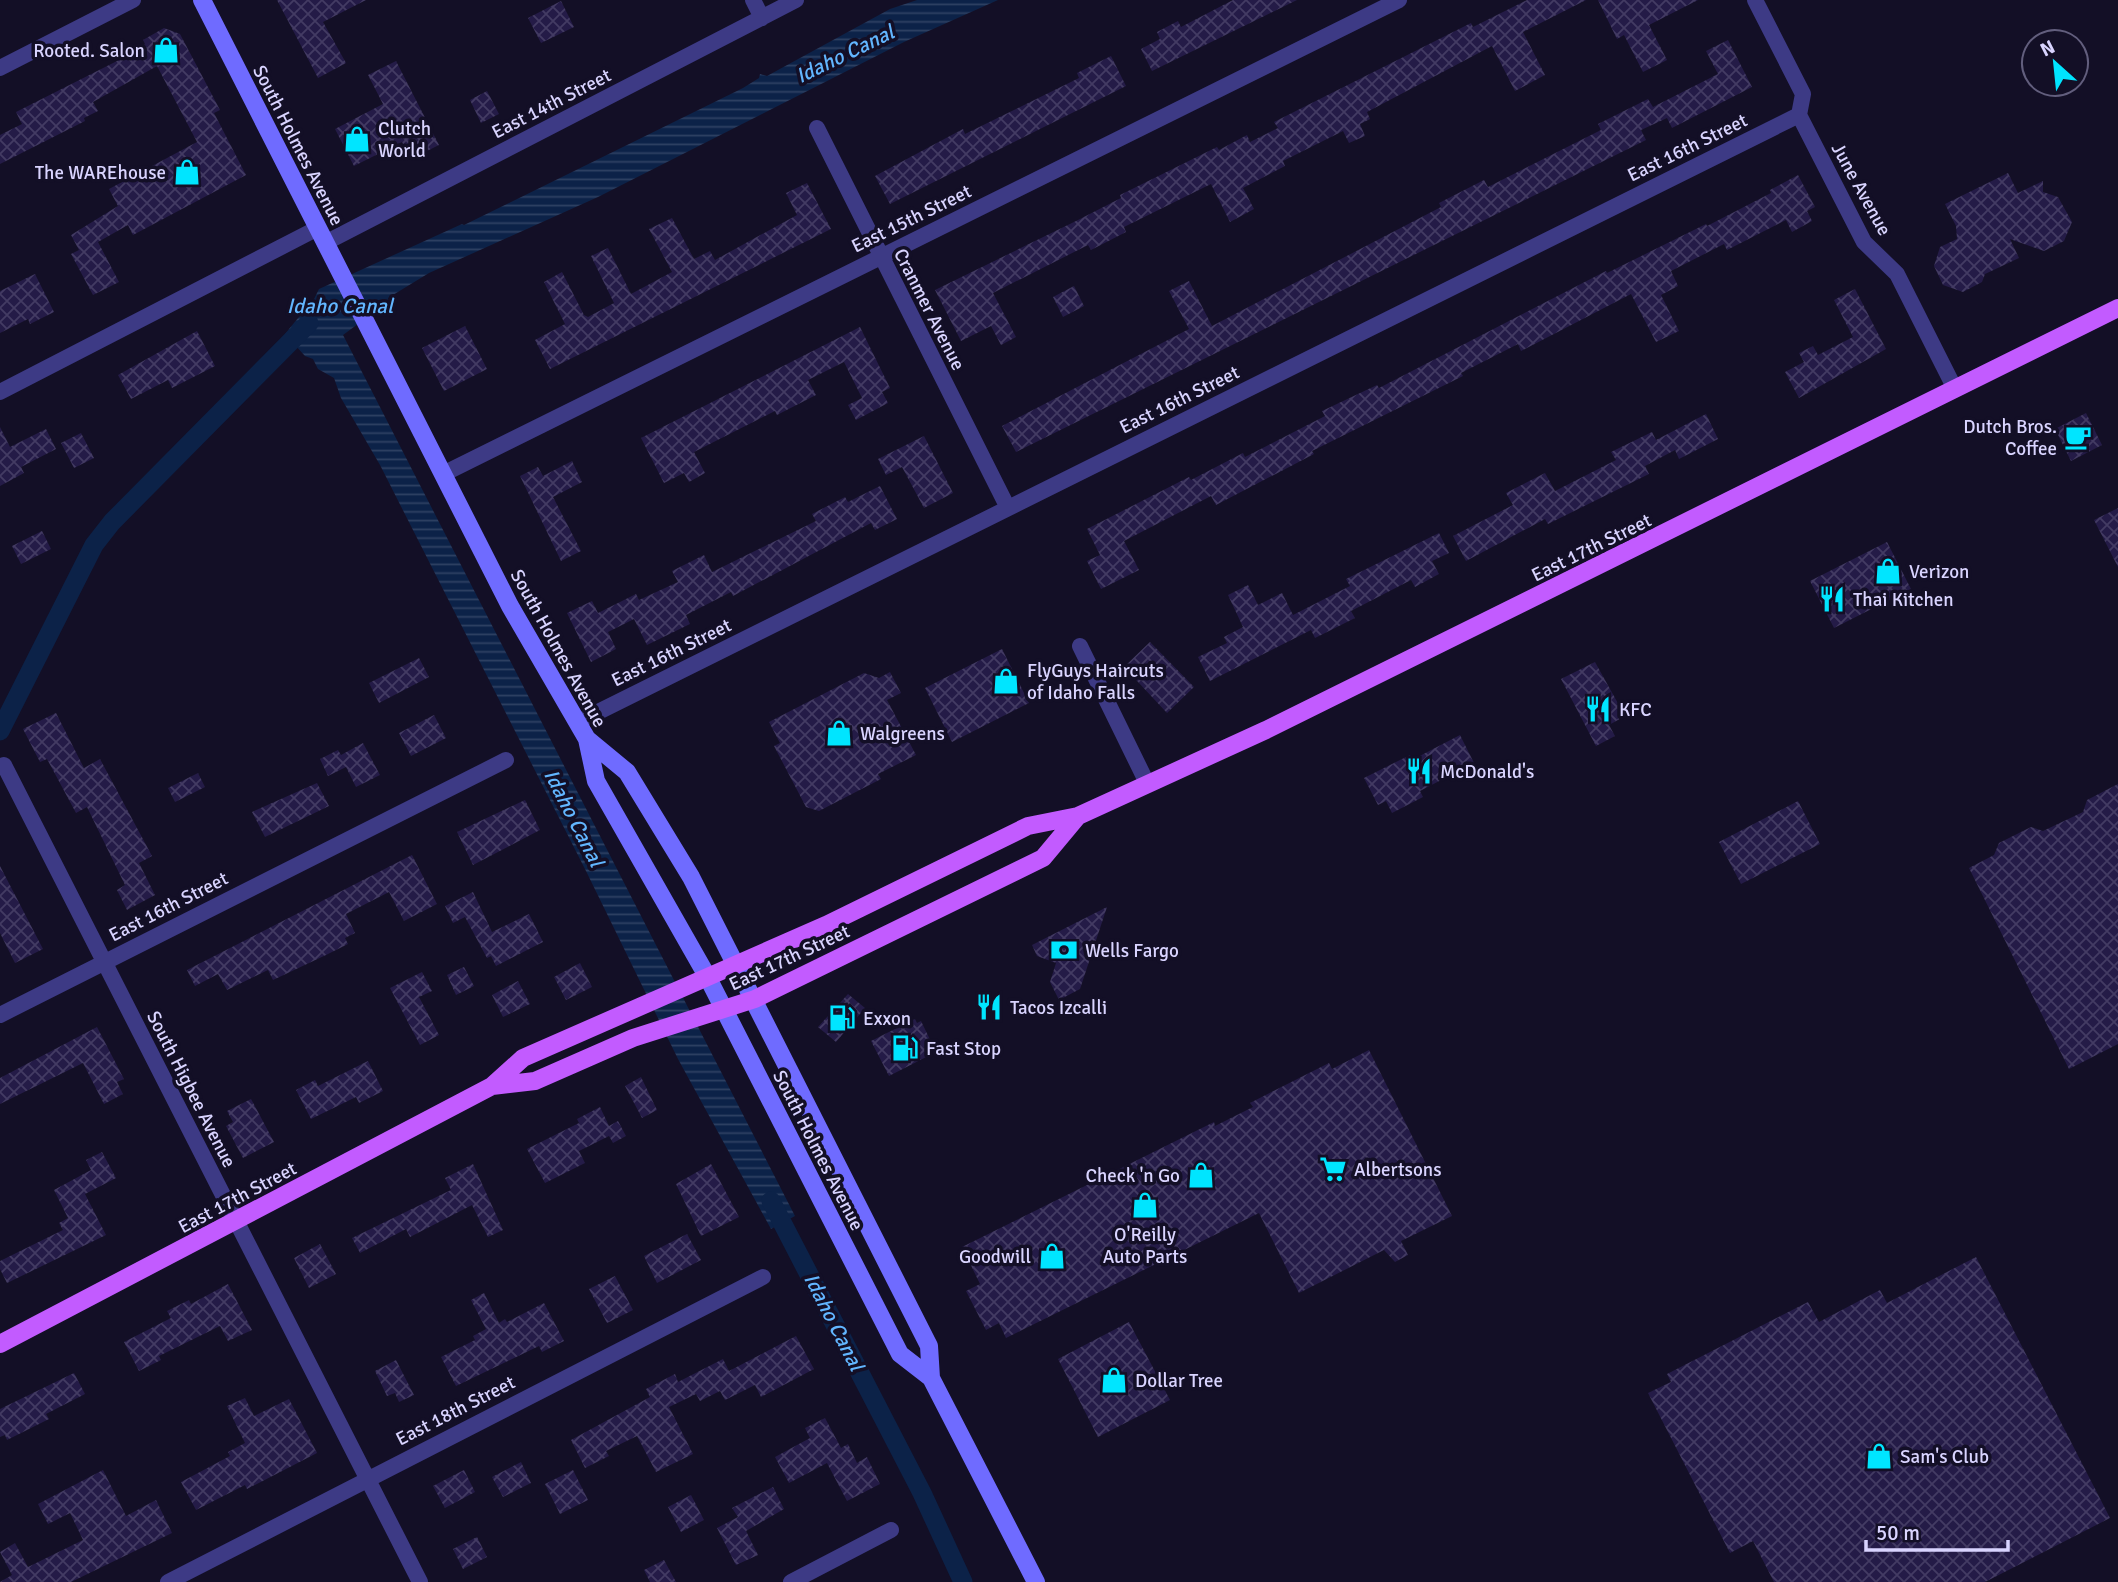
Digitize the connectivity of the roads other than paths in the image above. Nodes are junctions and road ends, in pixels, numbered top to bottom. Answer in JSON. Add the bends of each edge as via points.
{"nodes":[{"id":1,"x":133,"y":0,"type":"edge"},
{"id":2,"x":202,"y":0,"type":"edge"},
{"id":3,"x":752,"y":0,"type":"edge"},
{"id":4,"x":796,"y":0,"type":"edge"},
{"id":5,"x":1399,"y":0,"type":"edge"},
{"id":6,"x":1755,"y":0,"type":"edge"},
{"id":7,"x":762,"y":18,"type":"junction"},
{"id":8,"x":0,"y":68,"type":"edge"},
{"id":9,"x":1799,"y":115,"type":"junction"},
{"id":10,"x":817,"y":128,"type":"dead end"},
{"id":11,"x":322,"y":235,"type":"junction"},
{"id":12,"x":880,"y":257,"type":"junction"},
{"id":13,"x":2118,"y":308,"type":"edge"},
{"id":14,"x":1955,"y":389,"type":"junction"},
{"id":15,"x":0,"y":392,"type":"edge"},
{"id":16,"x":443,"y":474,"type":"junction"},
{"id":17,"x":1008,"y":508,"type":"junction"},
{"id":18,"x":1080,"y":646,"type":"dead end"},
{"id":19,"x":578,"y":722,"type":"junction"},
{"id":20,"x":587,"y":739,"type":"junction"},
{"id":21,"x":506,"y":760,"type":"dead end"},
{"id":22,"x":4,"y":765,"type":"dead end"},
{"id":23,"x":1147,"y":783,"type":"junction"},
{"id":24,"x":1079,"y":816,"type":"junction"},
{"id":25,"x":103,"y":962,"type":"junction"},
{"id":26,"x":737,"y":965,"type":"junction"},
{"id":27,"x":707,"y":976,"type":"junction"},
{"id":28,"x":755,"y":999,"type":"junction"},
{"id":29,"x":725,"y":1011,"type":"junction"},
{"id":30,"x":0,"y":1015,"type":"edge"},
{"id":31,"x":492,"y":1086,"type":"junction"},
{"id":32,"x":236,"y":1221,"type":"junction"},
{"id":33,"x":763,"y":1276,"type":"dead end"},
{"id":34,"x":0,"y":1343,"type":"edge"},
{"id":35,"x":931,"y":1377,"type":"junction"},
{"id":36,"x":369,"y":1477,"type":"junction"},
{"id":37,"x":891,"y":1530,"type":"dead end"},
{"id":38,"x":168,"y":1582,"type":"edge"},
{"id":39,"x":420,"y":1582,"type":"edge"},
{"id":40,"x":791,"y":1582,"type":"edge"},
{"id":41,"x":1036,"y":1582,"type":"edge"}],
"edges":[{"from":1,"to":8,"type":"street"},
{"from":2,"to":11,"type":"main road","name":"South Holmes Avenue"},
{"from":3,"to":7,"type":"street"},
{"from":4,"to":7,"type":"street","name":"East 14th Street"},
{"from":5,"to":12,"type":"street","name":"East 15th Street"},
{"from":6,"to":9,"type":"street","name":"June Avenue","via":[[1803,94]]},
{"from":7,"to":11,"type":"street","name":"East 14th Street"},
{"from":9,"to":14,"type":"street","name":"June Avenue","via":[[1864,242],[1897,274]]},
{"from":9,"to":17,"type":"street","name":"East 16th Street"},
{"from":10,"to":12,"type":"street","name":"Cranmer Avenue"},
{"from":11,"to":15,"type":"street","name":"East 14th Street"},
{"from":11,"to":16,"type":"main road","name":"South Holmes Avenue"},
{"from":12,"to":16,"type":"street","name":"East 15th Street"},
{"from":12,"to":17,"type":"street","name":"Cranmer Avenue"},
{"from":13,"to":14,"type":"main road","name":"East 17th Street"},
{"from":14,"to":23,"type":"main road","name":"East 17th Street","via":[[1328,701]]},
{"from":16,"to":19,"type":"main road","name":"South Holmes Avenue","via":[[510,606]]},
{"from":17,"to":19,"type":"street","name":"East 16th Street"},
{"from":18,"to":23,"type":"street"},
{"from":19,"to":20,"type":"main road","name":"South Holmes Avenue"},
{"from":20,"to":26,"type":"main road","name":"South Holmes Avenue","via":[[620,764],[646,799]]},
{"from":20,"to":27,"type":"main road","name":"South Holmes Avenue","via":[[596,780]]},
{"from":21,"to":25,"type":"street","name":"East 16th Street"},
{"from":22,"to":25,"type":"street","name":"South Higbee Avenue"},
{"from":23,"to":24,"type":"main road","name":"East 17th Street"},
{"from":24,"to":26,"type":"main road","name":"East 17th Street","via":[[1028,826]]},
{"from":24,"to":28,"type":"main road","name":"East 17th Street","via":[[1043,858]]},
{"from":25,"to":30,"type":"street","name":"East 16th Street"},
{"from":25,"to":32,"type":"street","name":"South Higbee Avenue"},
{"from":26,"to":27,"type":"main road","name":"East 17th Street"},
{"from":26,"to":28,"type":"main road","name":"South Holmes Avenue"},
{"from":27,"to":29,"type":"main road","name":"South Holmes Avenue"},
{"from":27,"to":31,"type":"main road","name":"East 17th Street","via":[[523,1058]]},
{"from":28,"to":29,"type":"main road","name":"East 17th Street"},
{"from":28,"to":35,"type":"main road","name":"South Holmes Avenue","via":[[929,1346]]},
{"from":29,"to":31,"type":"main road","name":"East 17th Street","via":[[653,1031],[535,1081]]},
{"from":29,"to":35,"type":"main road","name":"South Holmes Avenue","via":[[900,1354]]},
{"from":31,"to":32,"type":"main road","name":"East 17th Street"},
{"from":32,"to":34,"type":"main road","name":"East 17th Street"},
{"from":32,"to":36,"type":"street","name":"South Higbee Avenue"},
{"from":33,"to":36,"type":"street","name":"East 18th Street"},
{"from":35,"to":41,"type":"main road","name":"South Holmes Avenue"},
{"from":36,"to":38,"type":"street","name":"East 18th Street"},
{"from":36,"to":39,"type":"street","name":"South Higbee Avenue"},
{"from":37,"to":40,"type":"street"}]}
